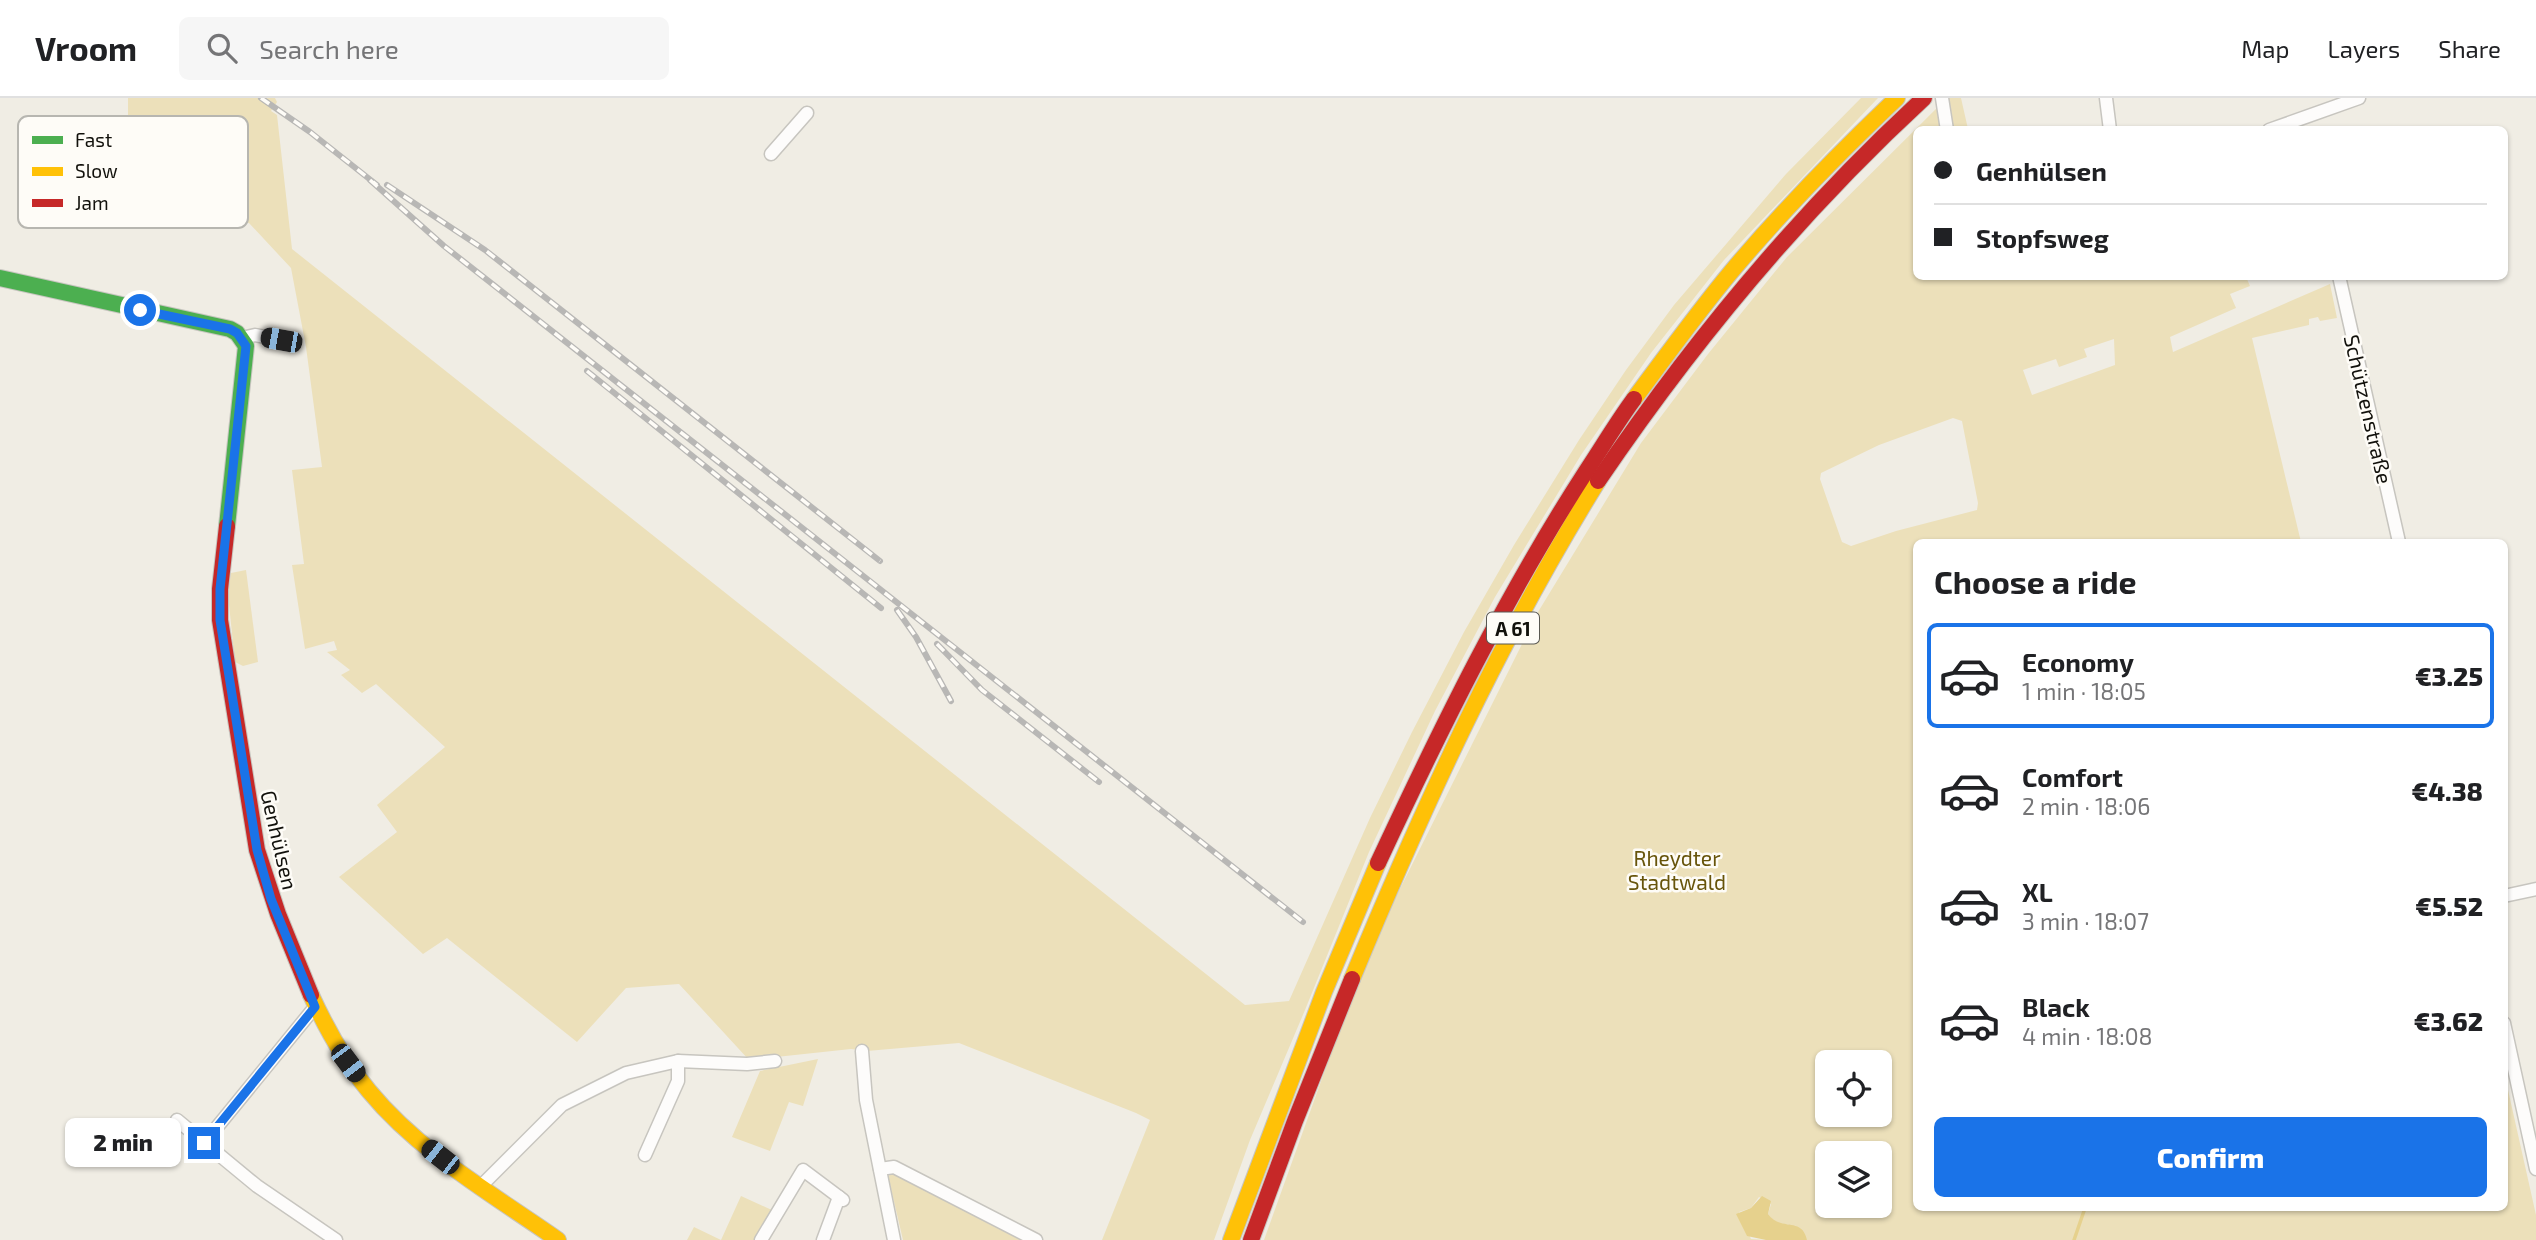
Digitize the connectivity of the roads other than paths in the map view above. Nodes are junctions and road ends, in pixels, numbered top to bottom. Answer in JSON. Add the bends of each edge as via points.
{"nodes":[{"id":1,"x":1897,"y":98,"type":"edge"},
{"id":2,"x":1942,"y":98,"type":"edge"},
{"id":3,"x":2106,"y":98,"type":"edge"},
{"id":4,"x":2359,"y":98,"type":"edge"},
{"id":5,"x":1921,"y":101,"type":"edge"},
{"id":6,"x":807,"y":113,"type":"dead end"},
{"id":7,"x":2303,"y":124,"type":"edge"},
{"id":8,"x":1946,"y":126,"type":"edge"},
{"id":9,"x":2110,"y":126,"type":"edge"},
{"id":10,"x":771,"y":154,"type":"dead end"},
{"id":11,"x":0,"y":278,"type":"edge"},
{"id":12,"x":2340,"y":280,"type":"edge"},
{"id":13,"x":242,"y":338,"type":"junction"},
{"id":14,"x":281,"y":340,"type":"dead end"},
{"id":15,"x":2398,"y":539,"type":"edge"},
{"id":16,"x":2536,"y":889,"type":"edge"},
{"id":17,"x":2508,"y":895,"type":"edge"},
{"id":18,"x":315,"y":1007,"type":"junction"},
{"id":19,"x":2508,"y":1041,"type":"edge"},
{"id":20,"x":862,"y":1051,"type":"dead end"},
{"id":21,"x":678,"y":1061,"type":"junction"},
{"id":22,"x":775,"y":1061,"type":"dead end"},
{"id":23,"x":177,"y":1121,"type":"dead end"},
{"id":24,"x":204,"y":1143,"type":"junction"},
{"id":25,"x":645,"y":1155,"type":"dead end"},
{"id":26,"x":880,"y":1168,"type":"junction"},
{"id":27,"x":2536,"y":1169,"type":"edge"},
{"id":28,"x":482,"y":1185,"type":"junction"},
{"id":29,"x":336,"y":1240,"type":"edge"},
{"id":30,"x":558,"y":1240,"type":"edge"},
{"id":31,"x":761,"y":1240,"type":"edge"},
{"id":32,"x":823,"y":1240,"type":"edge"},
{"id":33,"x":894,"y":1240,"type":"edge"},
{"id":34,"x":1036,"y":1240,"type":"edge"},
{"id":35,"x":1231,"y":1240,"type":"edge"},
{"id":36,"x":1251,"y":1240,"type":"edge"}],
"edges":[{"from":1,"to":35,"type":"main road","number":"A 61","via":[[1833,159],[1709,298],[1652,373],[1539,545],[1440,732],[1364,898],[1270,1129]]},
{"from":2,"to":8,"type":"street"},
{"from":3,"to":9,"type":"street"},
{"from":4,"to":7,"type":"street"},
{"from":5,"to":36,"type":"main road","number":"A 61","via":[[1813,208],[1696,345],[1598,482],[1556,553],[1491,670],[1435,785],[1353,974]]},
{"from":6,"to":10,"type":"street"},
{"from":11,"to":13,"type":"main road","via":[[230,329]]},
{"from":12,"to":15,"type":"street","name":"Schützenstraße"},
{"from":13,"to":14,"type":"street","via":[[255,335]]},
{"from":13,"to":18,"type":"main road","name":"Genhülsen","via":[[246,346],[220,620],[257,850],[269,893]]},
{"from":16,"to":17,"type":"street"},
{"from":18,"to":24,"type":"street"},
{"from":18,"to":28,"type":"main road","name":"Genhülsen","via":[[348,1063],[386,1110],[440,1157]]},
{"from":19,"to":27,"type":"street"},
{"from":20,"to":26,"type":"street"},
{"from":21,"to":22,"type":"street"},
{"from":21,"to":25,"type":"street","via":[[678,1081]]},
{"from":21,"to":28,"type":"street","via":[[626,1073],[562,1105]]},
{"from":23,"to":24,"type":"street"},
{"from":24,"to":29,"type":"street"},
{"from":26,"to":33,"type":"street"},
{"from":26,"to":34,"type":"street","via":[[894,1167]]},
{"from":28,"to":30,"type":"main road","name":"Genhülsen"},
{"from":31,"to":32,"type":"street","via":[[803,1170],[841,1198]]}]}
